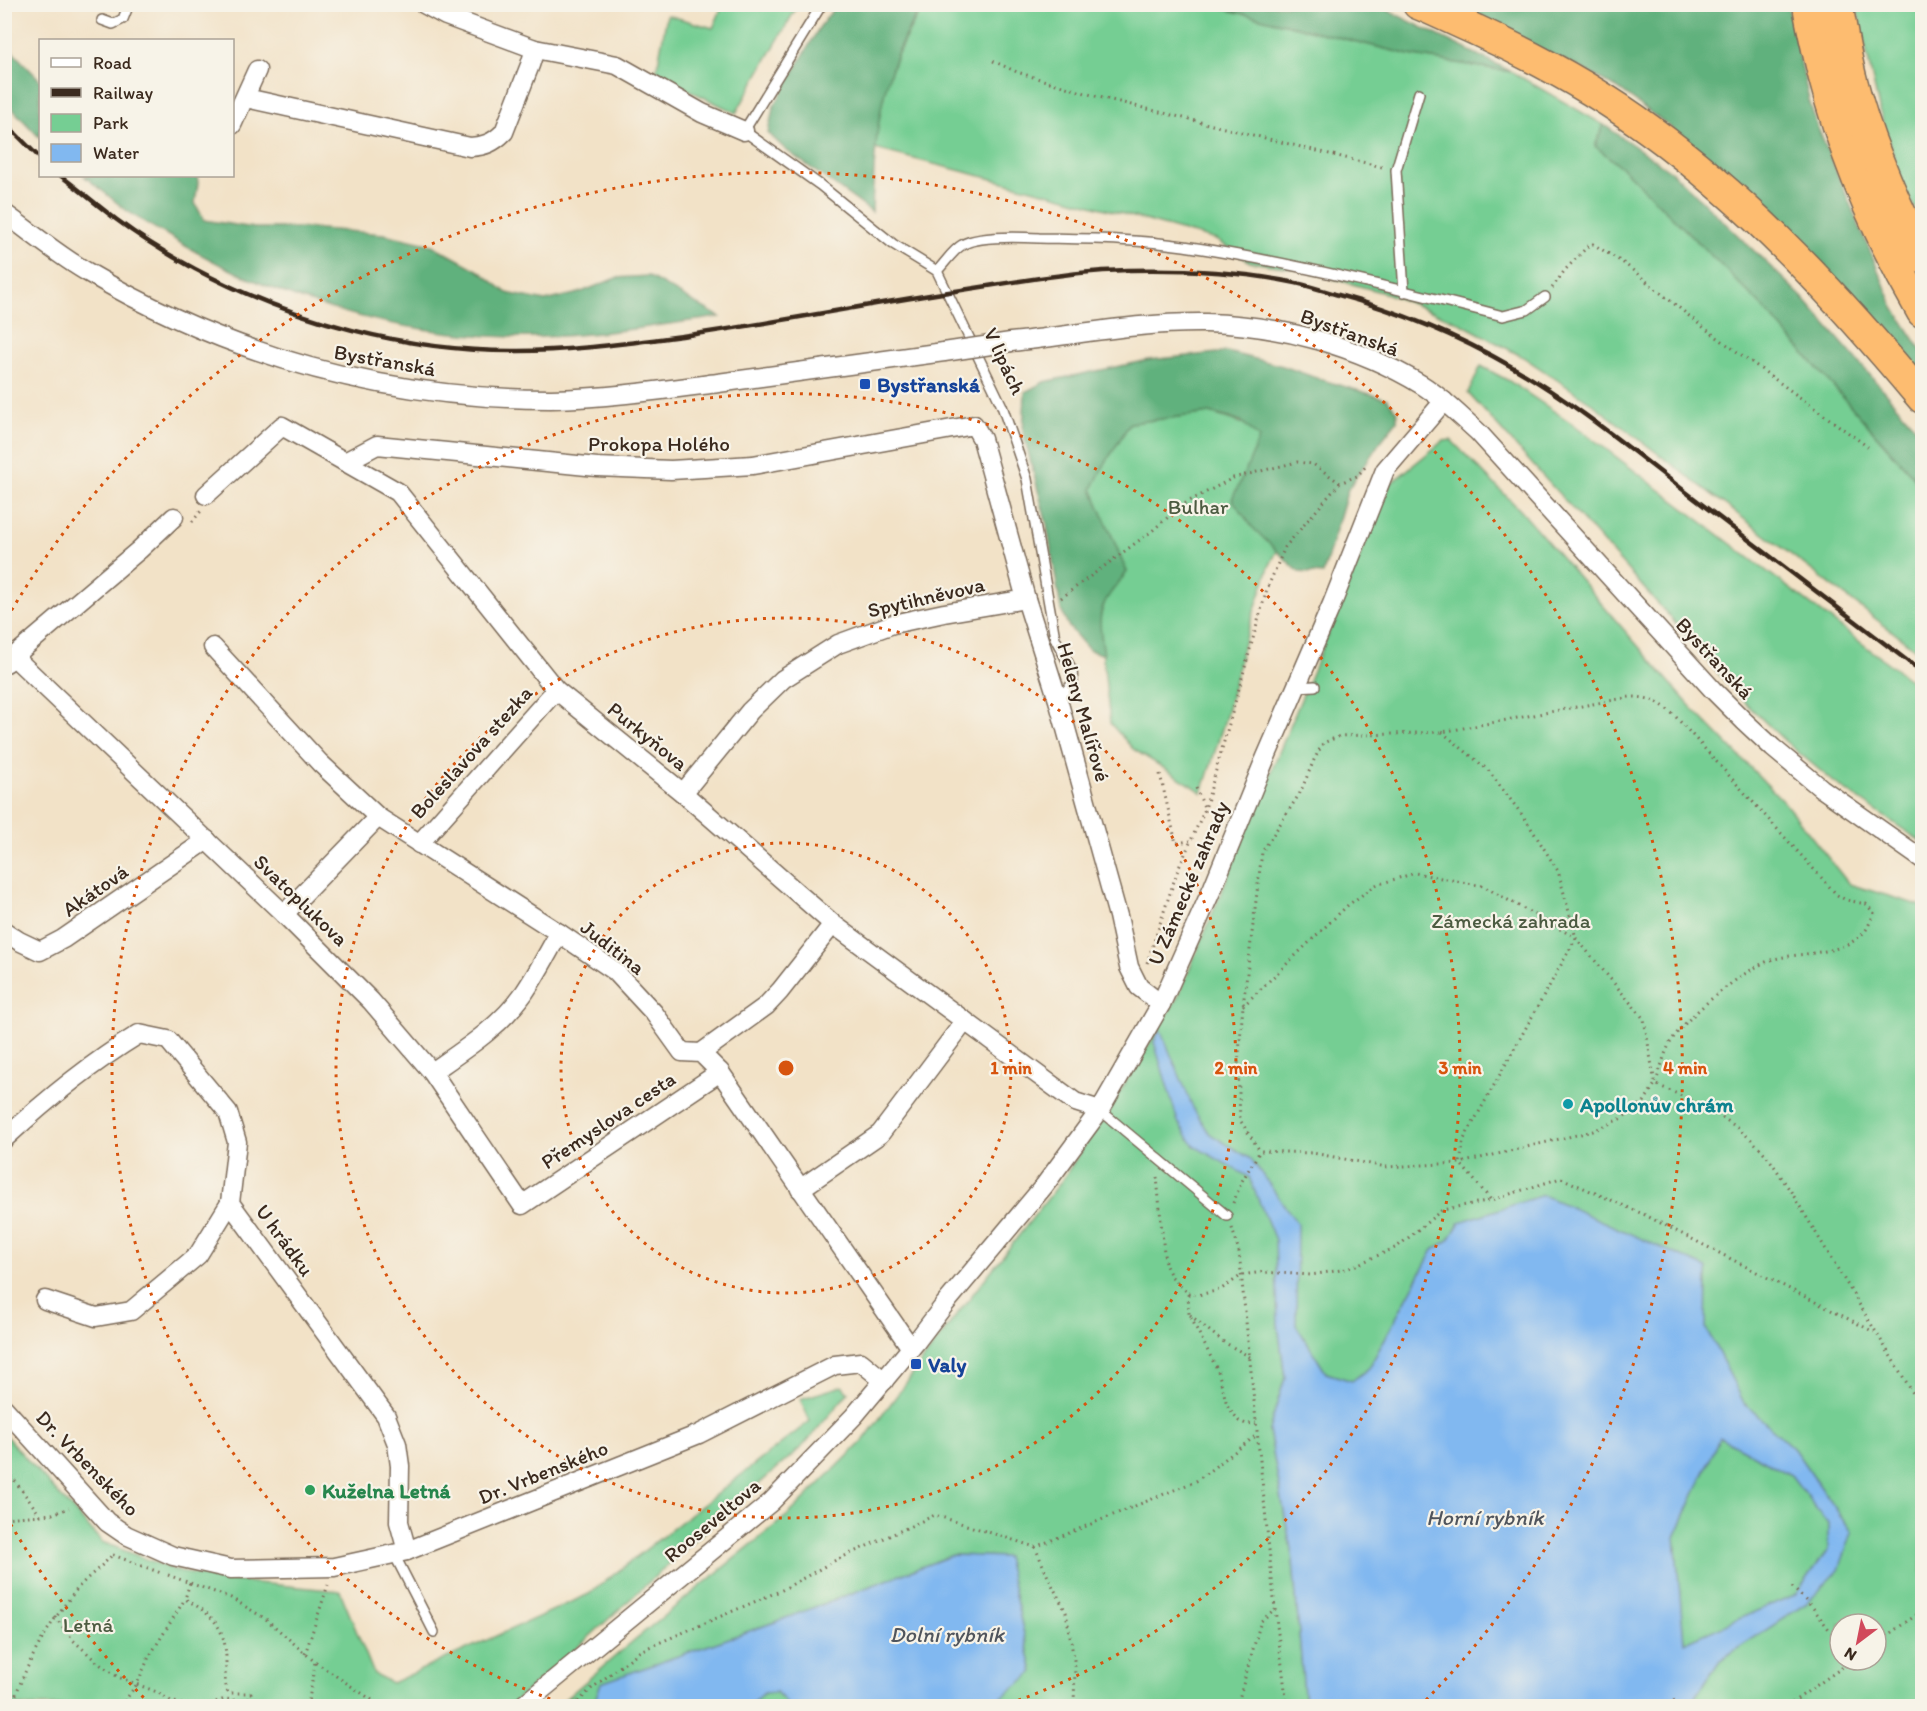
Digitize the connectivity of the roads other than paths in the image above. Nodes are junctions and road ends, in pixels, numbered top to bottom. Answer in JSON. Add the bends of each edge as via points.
{"nodes":[{"id":1,"x":129,"y":4,"type":"edge"},
{"id":2,"x":424,"y":4,"type":"edge"},
{"id":3,"x":822,"y":4,"type":"edge"},
{"id":4,"x":1418,"y":4,"type":"edge"},
{"id":5,"x":1818,"y":6,"type":"edge"},
{"id":6,"x":102,"y":20,"type":"dead end"},
{"id":7,"x":535,"y":49,"type":"junction"},
{"id":8,"x":257,"y":70,"type":"dead end"},
{"id":9,"x":1419,"y":93,"type":"dead end"},
{"id":10,"x":246,"y":98,"type":"junction"},
{"id":11,"x":234,"y":121,"type":"edge"},
{"id":12,"x":744,"y":130,"type":"junction"},
{"id":13,"x":4,"y":213,"type":"edge"},
{"id":14,"x":1922,"y":257,"type":"edge"},
{"id":15,"x":937,"y":271,"type":"junction"},
{"id":16,"x":1404,"y":292,"type":"junction"},
{"id":17,"x":1545,"y":297,"type":"road end"},
{"id":18,"x":1923,"y":312,"type":"edge"},
{"id":19,"x":1923,"y":398,"type":"edge"},
{"id":20,"x":1444,"y":401,"type":"junction"},
{"id":21,"x":974,"y":425,"type":"joint"},
{"id":22,"x":345,"y":462,"type":"junction"},
{"id":23,"x":206,"y":495,"type":"dead end"},
{"id":24,"x":174,"y":517,"type":"dead end"},
{"id":25,"x":1026,"y":599,"type":"junction"},
{"id":26,"x":213,"y":647,"type":"dead end"},
{"id":27,"x":9,"y":660,"type":"edge"},
{"id":28,"x":1315,"y":686,"type":"dead end"},
{"id":29,"x":1296,"y":687,"type":"junction"},
{"id":30,"x":556,"y":690,"type":"junction"},
{"id":31,"x":1058,"y":700,"type":"junction"},
{"id":32,"x":683,"y":794,"type":"junction"},
{"id":33,"x":378,"y":817,"type":"junction"},
{"id":34,"x":207,"y":840,"type":"junction"},
{"id":35,"x":419,"y":844,"type":"junction"},
{"id":36,"x":1923,"y":859,"type":"edge"},
{"id":37,"x":284,"y":914,"type":"junction"},
{"id":38,"x":833,"y":924,"type":"junction"},
{"id":39,"x":4,"y":931,"type":"edge"},
{"id":40,"x":559,"y":933,"type":"junction"},
{"id":41,"x":1161,"y":1004,"type":"junction"},
{"id":42,"x":965,"y":1021,"type":"junction"},
{"id":43,"x":701,"y":1053,"type":"junction"},
{"id":44,"x":432,"y":1072,"type":"junction"},
{"id":45,"x":720,"y":1072,"type":"junction"},
{"id":46,"x":1100,"y":1110,"type":"junction"},
{"id":47,"x":4,"y":1139,"type":"edge"},
{"id":48,"x":800,"y":1189,"type":"junction"},
{"id":49,"x":230,"y":1203,"type":"junction"},
{"id":50,"x":522,"y":1205,"type":"joint"},
{"id":51,"x":1227,"y":1216,"type":"road end"},
{"id":52,"x":45,"y":1300,"type":"dead end"},
{"id":53,"x":911,"y":1348,"type":"junction"},
{"id":54,"x":884,"y":1381,"type":"junction"},
{"id":55,"x":4,"y":1408,"type":"edge"},
{"id":56,"x":400,"y":1553,"type":"junction"},
{"id":57,"x":434,"y":1632,"type":"dead end"},
{"id":58,"x":522,"y":1707,"type":"edge"}],
"edges":[{"from":1,"to":6,"type":"lane","via":[[123,19],[113,24]]},
{"from":2,"to":7,"type":"street"},
{"from":3,"to":12,"type":"lane"},
{"from":4,"to":19,"type":"highway","via":[[1562,73],[1651,130],[1731,196],[1788,251],[1843,306]]},
{"from":5,"to":14,"type":"highway"},
{"from":5,"to":18,"type":"highway","via":[[1825,84],[1840,138],[1898,270]]},
{"from":7,"to":10,"type":"street","via":[[504,132],[485,146],[470,147]]},
{"from":7,"to":12,"type":"street","via":[[617,65],[702,112]]},
{"from":8,"to":10,"type":"street"},
{"from":9,"to":16,"type":"lane","via":[[1396,170]]},
{"from":10,"to":11,"type":"street"},
{"from":12,"to":15,"type":"lane","via":[[893,244]]},
{"from":13,"to":20,"type":"street","name":"Bystřanská","bridge":true,"via":[[87,273],[199,329],[314,370],[435,393],[554,399],[618,394],[1011,342],[1205,323],[1290,333],[1358,354],[1424,386]]},
{"from":15,"to":16,"type":"lane","via":[[962,245],[974,241],[1006,237],[1112,240],[1234,255]]},
{"from":15,"to":31,"type":"lane","name":"V lipách","via":[[1002,406],[1027,479],[1055,638],[1072,670],[1073,683]]},
{"from":16,"to":17,"type":"lane","via":[[1503,316],[1527,310]]},
{"from":20,"to":29,"type":"street","name":"U Zámecké zahrady","via":[[1385,470]]},
{"from":20,"to":36,"type":"street","name":"Bystřanská","via":[[1492,446],[1744,721],[1837,800]]},
{"from":21,"to":22,"type":"street","name":"Prokopa Holého","via":[[753,465],[671,470],[597,467],[377,445]]},
{"from":21,"to":25,"type":"street","name":"Heleny Malířové","via":[[982,439]]},
{"from":22,"to":23,"type":"street","name":"Purkyňova","via":[[282,426]]},
{"from":22,"to":30,"type":"street","name":"Purkyňova","via":[[398,492]]},
{"from":24,"to":27,"type":"street"},
{"from":25,"to":31,"type":"street","name":"Heleny Malířové"},
{"from":25,"to":32,"type":"street","name":"Spytihněvova","via":[[893,624],[838,644],[783,680],[750,711]]},
{"from":26,"to":33,"type":"street","name":"Juditina","via":[[320,763]]},
{"from":27,"to":34,"type":"street","name":"Svatoplukova"},
{"from":28,"to":29,"type":"lane"},
{"from":29,"to":41,"type":"street","name":"U Zámecké zahrady"},
{"from":30,"to":32,"type":"street","name":"Purkyňova"},
{"from":30,"to":35,"type":"street","name":"Boleslavova stezka"},
{"from":31,"to":41,"type":"street","name":"Heleny Malířové","via":[[1129,967],[1139,987]]},
{"from":32,"to":38,"type":"street","name":"Purkyňova"},
{"from":33,"to":35,"type":"street","name":"Juditina"},
{"from":33,"to":37,"type":"street","name":"Boleslavova stezka"},
{"from":34,"to":37,"type":"street","name":"Svatoplukova"},
{"from":34,"to":39,"type":"street","name":"Akátová","via":[[40,951]]},
{"from":35,"to":40,"type":"street","name":"Juditina"},
{"from":37,"to":44,"type":"street","name":"Svatoplukova","via":[[371,1001]]},
{"from":38,"to":42,"type":"street","name":"Purkyňova"},
{"from":38,"to":43,"type":"street","via":[[766,1006]]},
{"from":40,"to":43,"type":"street","name":"Juditina","via":[[615,971],[654,1013],[682,1052]]},
{"from":40,"to":44,"type":"street","via":[[524,993],[504,1017]]},
{"from":41,"to":46,"type":"street","name":"U Zámecké zahrady"},
{"from":42,"to":46,"type":"street","name":"Purkyňova","via":[[1075,1102]]},
{"from":42,"to":48,"type":"street","via":[[880,1134]]},
{"from":43,"to":45,"type":"street","name":"Juditina"},
{"from":44,"to":50,"type":"street","name":"Svatoplukova"},
{"from":45,"to":48,"type":"street","name":"Juditina"},
{"from":45,"to":50,"type":"street","name":"Přemyslova cesta"},
{"from":46,"to":51,"type":"lane"},
{"from":46,"to":53,"type":"street","name":"U Zámecké zahrady","via":[[1044,1186]]},
{"from":47,"to":49,"type":"street","name":"U hrádku","via":[[102,1058],[139,1034],[168,1040],[228,1112],[237,1142]]},
{"from":48,"to":53,"type":"street","name":"Juditina"},
{"from":49,"to":52,"type":"street","via":[[198,1255],[131,1311],[96,1317]]},
{"from":49,"to":56,"type":"street","name":"U hrádku","via":[[386,1416],[397,1444],[400,1466]]},
{"from":53,"to":54,"type":"street","name":"Rooseveltova"},
{"from":54,"to":56,"type":"street","name":"Dr. Vrbenského","via":[[861,1362],[835,1365],[699,1434]]},
{"from":54,"to":58,"type":"street","name":"Rooseveltova","via":[[771,1502]]},
{"from":55,"to":56,"type":"street","name":"Dr. Vrbenského","via":[[107,1522],[173,1556],[231,1569],[334,1567]]},
{"from":56,"to":57,"type":"lane"}]}
